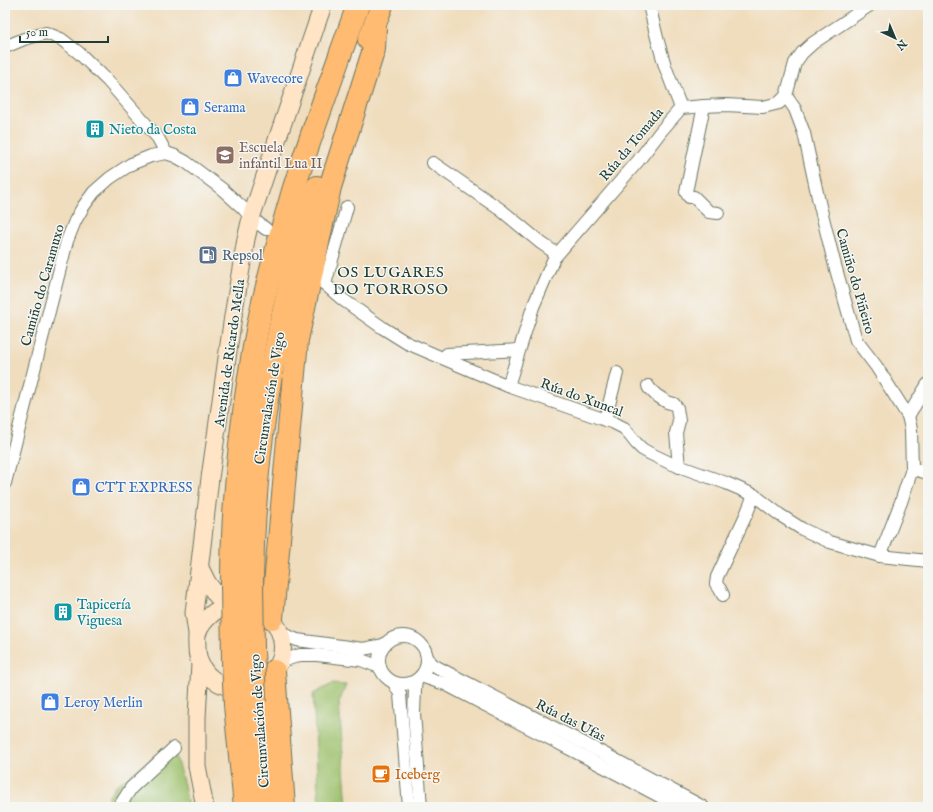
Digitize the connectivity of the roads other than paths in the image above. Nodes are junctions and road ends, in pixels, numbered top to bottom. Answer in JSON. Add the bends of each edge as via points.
{"nodes":[{"id":1,"x":323,"y":5,"type":"edge"},
{"id":2,"x":358,"y":5,"type":"edge"},
{"id":3,"x":382,"y":5,"type":"edge"},
{"id":4,"x":649,"y":5,"type":"edge"},
{"id":5,"x":870,"y":5,"type":"edge"},
{"id":6,"x":375,"y":27,"type":"junction"},
{"id":7,"x":5,"y":47,"type":"edge"},
{"id":8,"x":786,"y":96,"type":"junction"},
{"id":9,"x":704,"y":106,"type":"junction"},
{"id":10,"x":681,"y":108,"type":"junction"},
{"id":11,"x":166,"y":153,"type":"junction"},
{"id":12,"x":433,"y":163,"type":"dead end"},
{"id":13,"x":347,"y":207,"type":"dead end"},
{"id":14,"x":718,"y":213,"type":"dead end"},
{"id":15,"x":252,"y":218,"type":"junction"},
{"id":16,"x":266,"y":229,"type":"dead end"},
{"id":17,"x":557,"y":254,"type":"junction"},
{"id":18,"x":519,"y":350,"type":"junction"},
{"id":19,"x":447,"y":354,"type":"dead end"},
{"id":20,"x":617,"y":373,"type":"dead end"},
{"id":21,"x":928,"y":384,"type":"edge"},
{"id":22,"x":508,"y":386,"type":"junction"},
{"id":23,"x":648,"y":386,"type":"dead end"},
{"id":24,"x":908,"y":416,"type":"junction"},
{"id":25,"x":605,"y":420,"type":"junction"},
{"id":26,"x":679,"y":467,"type":"junction"},
{"id":27,"x":912,"y":469,"type":"junction"},
{"id":28,"x":928,"y":473,"type":"edge"},
{"id":29,"x":5,"y":483,"type":"edge"},
{"id":30,"x":754,"y":495,"type":"junction"},
{"id":31,"x":880,"y":556,"type":"junction"},
{"id":32,"x":928,"y":561,"type":"edge"},
{"id":33,"x":200,"y":568,"type":"junction"},
{"id":34,"x":242,"y":583,"type":"junction"},
{"id":35,"x":723,"y":595,"type":"dead end"},
{"id":36,"x":228,"y":605,"type":"junction"},
{"id":37,"x":276,"y":626,"type":"junction"},
{"id":38,"x":197,"y":633,"type":"junction"},
{"id":39,"x":384,"y":645,"type":"junction"},
{"id":40,"x":428,"y":659,"type":"junction"},
{"id":41,"x":200,"y":664,"type":"junction"},
{"id":42,"x":277,"y":666,"type":"junction"},
{"id":43,"x":380,"y":667,"type":"junction"},
{"id":44,"x":419,"y":678,"type":"junction"},
{"id":45,"x":216,"y":682,"type":"junction"},
{"id":46,"x":394,"y":683,"type":"junction"},
{"id":47,"x":245,"y":704,"type":"junction"},
{"id":48,"x":197,"y":712,"type":"junction"},
{"id":49,"x":174,"y":748,"type":"dead end"},
{"id":50,"x":120,"y":805,"type":"edge"},
{"id":51,"x":110,"y":807,"type":"edge"},
{"id":52,"x":205,"y":807,"type":"edge"},
{"id":53,"x":245,"y":807,"type":"edge"},
{"id":54,"x":266,"y":807,"type":"edge"},
{"id":55,"x":284,"y":807,"type":"edge"},
{"id":56,"x":408,"y":807,"type":"edge"},
{"id":57,"x":421,"y":807,"type":"edge"},
{"id":58,"x":680,"y":807,"type":"edge"},
{"id":59,"x":703,"y":807,"type":"edge"}],
"edges":[{"from":1,"to":15,"type":"main road","name":"Avenida de Ricardo Mella"},
{"from":2,"to":34,"type":"highway","name":"Circunvalación de Vigo","via":[[294,190],[262,304],[250,365],[235,485],[232,544]]},
{"from":3,"to":6,"type":"highway","name":"Circunvalación de Vigo"},
{"from":4,"to":10,"type":"street","via":[[665,66]]},
{"from":5,"to":8,"type":"street","via":[[802,53],[795,63]]},
{"from":6,"to":34,"type":"highway","name":"Circunvalación de Vigo","via":[[355,76],[298,249],[267,396],[254,532]]},
{"from":6,"to":37,"type":"highway","via":[[374,49],[330,187],[297,340]]},
{"from":7,"to":11,"type":"street","via":[[46,33],[61,39],[108,81],[158,138]]},
{"from":8,"to":9,"type":"street","name":"Rúa da Tomada","via":[[779,103],[763,107]]},
{"from":8,"to":24,"type":"street","name":"Camiño do Piñeiro","via":[[795,109],[804,133],[832,254],[856,340]]},
{"from":9,"to":10,"type":"street","name":"Rúa da Tomada"},
{"from":9,"to":14,"type":"street","via":[[686,192],[709,212]]},
{"from":10,"to":17,"type":"street","name":"Rúa da Tomada"},
{"from":11,"to":15,"type":"street","via":[[186,162],[222,189]]},
{"from":11,"to":29,"type":"street","name":"Camiño do Caramuxo","via":[[131,164],[110,178],[94,192],[75,221],[67,241]]},
{"from":12,"to":17,"type":"street","via":[[501,210]]},
{"from":13,"to":22,"type":"street","name":"Rúa do Xuncal","via":[[322,281],[342,299],[407,343]]},
{"from":15,"to":16,"type":"street"},
{"from":15,"to":33,"type":"main road","name":"Avenida de Ricardo Mella","via":[[233,316]]},
{"from":17,"to":18,"type":"street","name":"Rúa da Tomada","via":[[533,307]]},
{"from":18,"to":19,"type":"street"},
{"from":18,"to":22,"type":"street","name":"Rúa da Tomada"},
{"from":20,"to":25,"type":"street"},
{"from":21,"to":24,"type":"street"},
{"from":22,"to":25,"type":"street","name":"Rúa do Xuncal"},
{"from":23,"to":26,"type":"street","via":[[677,408]]},
{"from":24,"to":27,"type":"street","name":"Camiño do Piñeiro","via":[[911,429]]},
{"from":25,"to":26,"type":"street","name":"Rúa do Xuncal","via":[[624,428],[646,451]]},
{"from":26,"to":30,"type":"street","name":"Rúa do Xuncal"},
{"from":27,"to":28,"type":"street"},
{"from":27,"to":31,"type":"street","name":"Camiño do Piñeiro"},
{"from":30,"to":31,"type":"street","name":"Rúa do Xuncal","via":[[802,529],[830,542]]},
{"from":30,"to":35,"type":"street","via":[[717,577],[716,584]]},
{"from":31,"to":32,"type":"street","name":"Rúa do Xuncal"},
{"from":33,"to":36,"type":"main road","via":[[217,596]]},
{"from":33,"to":38,"type":"main road","name":"Avenida de Ricardo Mella","via":[[194,613]]},
{"from":34,"to":47,"type":"highway","name":"Circunvalación de Vigo","bridge":true,"via":[[233,661]]},
{"from":36,"to":37,"type":"main road","via":[[254,605],[266,612]]},
{"from":36,"to":38,"type":"main road","via":[[215,610]]},
{"from":37,"to":39,"type":"street","name":"Rúa das Ufas","via":[[297,640],[362,649]]},
{"from":37,"to":42,"type":"main road","via":[[283,643]]},
{"from":38,"to":41,"type":"main road"},
{"from":39,"to":40,"type":"street","name":"Rúa das Ufas","via":[[397,636],[413,637],[421,642]]},
{"from":39,"to":43,"type":"street","via":[[380,652]]},
{"from":40,"to":44,"type":"street","via":[[426,668]]},
{"from":40,"to":59,"type":"street","name":"Rúa das Ufas","via":[[433,665]]},
{"from":41,"to":45,"type":"main road"},
{"from":41,"to":48,"type":"main road"},
{"from":42,"to":43,"type":"street","via":[[300,655],[317,655],[361,660]]},
{"from":42,"to":45,"type":"main road","via":[[267,679],[248,688],[231,688]]},
{"from":42,"to":55,"type":"highway"},
{"from":43,"to":46,"type":"street","via":[[383,674]]},
{"from":44,"to":46,"type":"street","name":"Rúa das Ufas","via":[[409,684]]},
{"from":44,"to":57,"type":"street","via":[[415,689],[414,713]]},
{"from":44,"to":58,"type":"street","name":"Rúa das Ufas","via":[[445,684]]},
{"from":45,"to":48,"type":"main road"},
{"from":46,"to":56,"type":"street","via":[[400,694]]},
{"from":47,"to":53,"type":"highway","name":"Circunvalación de Vigo"},
{"from":47,"to":54,"type":"highway","name":"Circunvalación de Vigo"},
{"from":48,"to":52,"type":"main road","via":[[197,766]]},
{"from":49,"to":50,"type":"street","via":[[131,788]]},
{"from":50,"to":51,"type":"street"}]}
